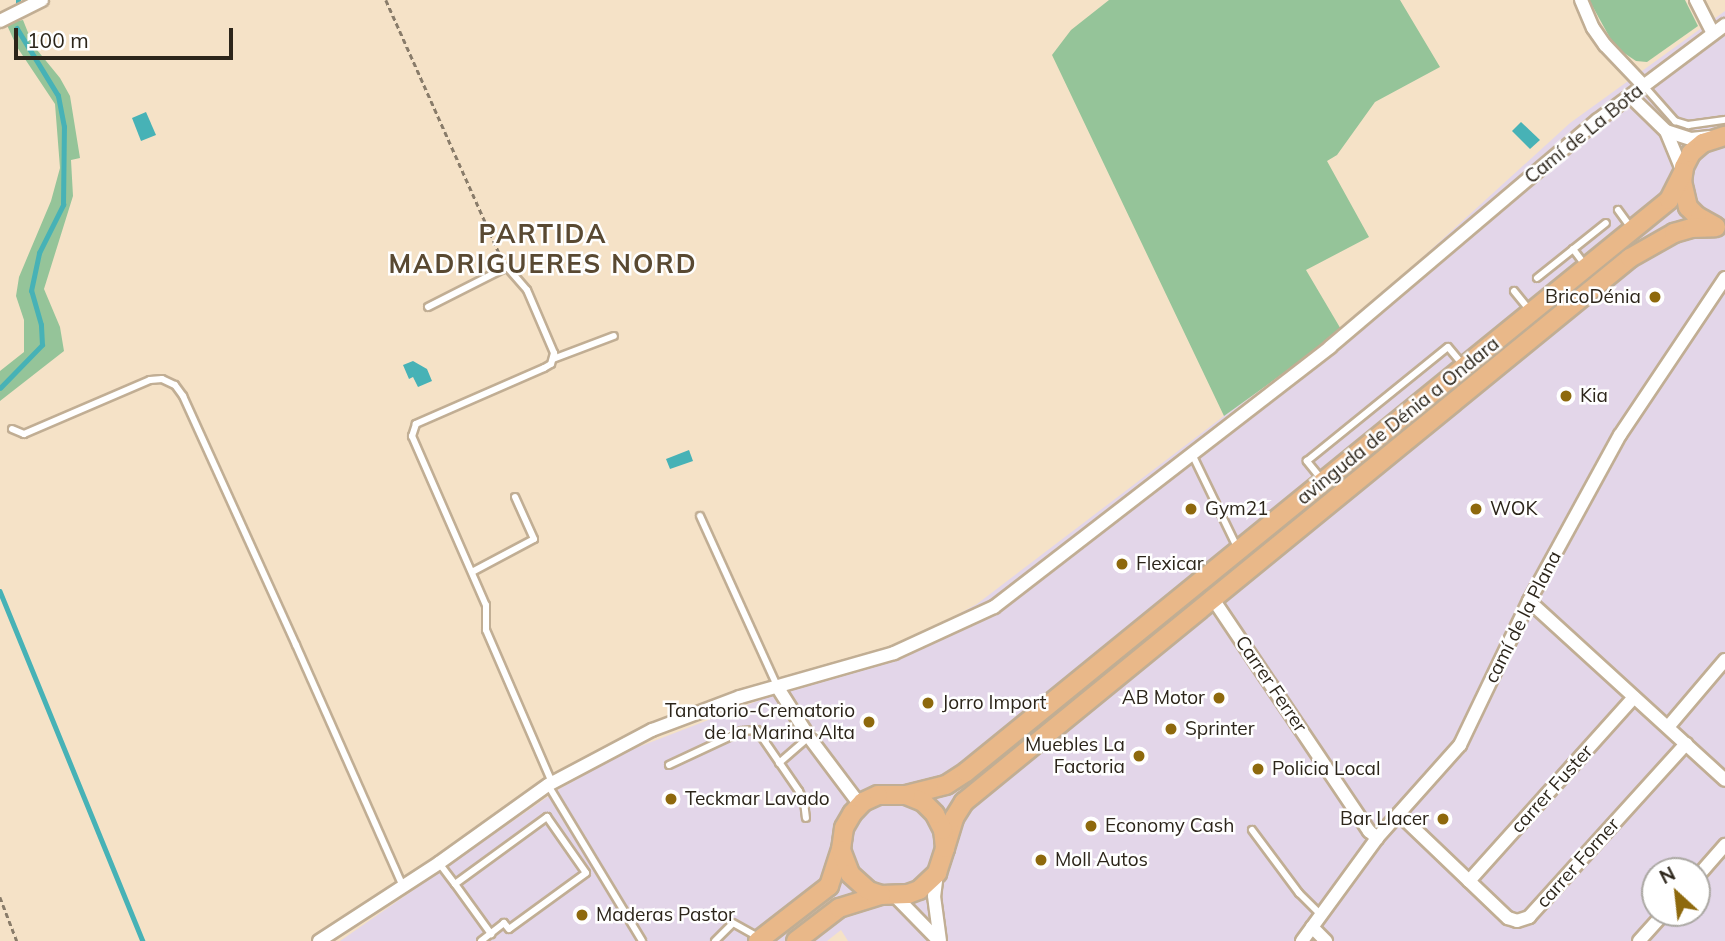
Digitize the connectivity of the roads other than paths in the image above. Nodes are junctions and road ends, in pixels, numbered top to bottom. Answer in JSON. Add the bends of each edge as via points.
{"nodes":[{"id":1,"x":42,"y":0,"type":"edge"},
{"id":2,"x":1581,"y":0,"type":"edge"},
{"id":3,"x":1696,"y":0,"type":"edge"},
{"id":4,"x":5,"y":19,"type":"edge"},
{"id":5,"x":1725,"y":25,"type":"edge"},
{"id":6,"x":1713,"y":33,"type":"junction"},
{"id":7,"x":1644,"y":86,"type":"junction"},
{"id":8,"x":1630,"y":96,"type":"junction"},
{"id":9,"x":1665,"y":131,"type":"junction"},
{"id":10,"x":1722,"y":131,"type":"edge"},
{"id":11,"x":1683,"y":172,"type":"junction"},
{"id":12,"x":1618,"y":210,"type":"dead end"},
{"id":13,"x":1606,"y":223,"type":"dead end"},
{"id":14,"x":1720,"y":227,"type":"edge"},
{"id":15,"x":1632,"y":229,"type":"junction"},
{"id":16,"x":1573,"y":249,"type":"junction"},
{"id":17,"x":1587,"y":267,"type":"junction"},
{"id":18,"x":1537,"y":278,"type":"dead end"},
{"id":19,"x":1725,"y":278,"type":"edge"},
{"id":20,"x":1514,"y":291,"type":"dead end"},
{"id":21,"x":428,"y":307,"type":"dead end"},
{"id":22,"x":1531,"y":313,"type":"junction"},
{"id":23,"x":614,"y":336,"type":"dead end"},
{"id":24,"x":553,"y":359,"type":"junction"},
{"id":25,"x":1464,"y":367,"type":"junction"},
{"id":26,"x":12,"y":429,"type":"dead end"},
{"id":27,"x":1192,"y":454,"type":"junction"},
{"id":28,"x":1323,"y":482,"type":"junction"},
{"id":29,"x":515,"y":497,"type":"dead end"},
{"id":30,"x":700,"y":516,"type":"dead end"},
{"id":31,"x":1238,"y":550,"type":"junction"},
{"id":32,"x":472,"y":572,"type":"junction"},
{"id":33,"x":1213,"y":599,"type":"junction"},
{"id":34,"x":1529,"y":601,"type":"junction"},
{"id":35,"x":1725,"y":660,"type":"edge"},
{"id":36,"x":778,"y":688,"type":"junction"},
{"id":37,"x":1634,"y":697,"type":"junction"},
{"id":38,"x":1668,"y":727,"type":"junction"},
{"id":39,"x":809,"y":737,"type":"junction"},
{"id":40,"x":1686,"y":744,"type":"junction"},
{"id":41,"x":779,"y":763,"type":"junction"},
{"id":42,"x":670,"y":765,"type":"dead end"},
{"id":43,"x":1725,"y":780,"type":"edge"},
{"id":44,"x":548,"y":785,"type":"junction"},
{"id":45,"x":906,"y":795,"type":"junction"},
{"id":46,"x":860,"y":805,"type":"junction"},
{"id":47,"x":1399,"y":814,"type":"junction"},
{"id":48,"x":806,"y":818,"type":"dead end"},
{"id":49,"x":1252,"y":830,"type":"dead end"},
{"id":50,"x":1377,"y":838,"type":"junction"},
{"id":51,"x":1725,"y":845,"type":"edge"},
{"id":52,"x":945,"y":848,"type":"junction"},
{"id":53,"x":841,"y":850,"type":"junction"},
{"id":54,"x":1711,"y":861,"type":"edge"},
{"id":55,"x":439,"y":863,"type":"junction"},
{"id":56,"x":937,"y":873,"type":"junction"},
{"id":57,"x":1469,"y":881,"type":"junction"},
{"id":58,"x":455,"y":884,"type":"junction"},
{"id":59,"x":403,"y":887,"type":"junction"},
{"id":60,"x":888,"y":896,"type":"junction"},
{"id":61,"x":1320,"y":914,"type":"junction"},
{"id":62,"x":1312,"y":927,"type":"junction"},
{"id":63,"x":1652,"y":927,"type":"edge"},
{"id":64,"x":491,"y":934,"type":"junction"},
{"id":65,"x":760,"y":940,"type":"edge"},
{"id":66,"x":319,"y":941,"type":"edge"},
{"id":67,"x":481,"y":941,"type":"edge"},
{"id":68,"x":642,"y":941,"type":"edge"},
{"id":69,"x":715,"y":941,"type":"edge"},
{"id":70,"x":796,"y":941,"type":"edge"},
{"id":71,"x":939,"y":941,"type":"edge"},
{"id":72,"x":1301,"y":941,"type":"edge"},
{"id":73,"x":1326,"y":941,"type":"edge"},
{"id":74,"x":1639,"y":941,"type":"edge"}],
"edges":[{"from":1,"to":4,"type":"street"},
{"from":2,"to":7,"type":"street","via":[[1605,45]]},
{"from":3,"to":6,"type":"street"},
{"from":5,"to":6,"type":"street","name":"Camí de La Bota"},
{"from":6,"to":7,"type":"street","name":"Camí de La Bota"},
{"from":7,"to":8,"type":"street","name":"Camí de La Bota"},
{"from":7,"to":10,"type":"lane","via":[[1675,121]]},
{"from":8,"to":9,"type":"street"},
{"from":8,"to":27,"type":"street","name":"Camí de La Bota","via":[[1330,347]]},
{"from":9,"to":10,"type":"street","via":[[1691,139]]},
{"from":9,"to":11,"type":"street"},
{"from":10,"to":11,"type":"main road","name":"avinguda de Dénia a Ondara","via":[[1691,153]]},
{"from":11,"to":14,"type":"main road","via":[[1682,189],[1689,207]]},
{"from":11,"to":15,"type":"main road","name":"avinguda de Dénia a Ondara","via":[[1668,201]]},
{"from":12,"to":15,"type":"lane"},
{"from":13,"to":16,"type":"lane"},
{"from":14,"to":33,"type":"main road","name":"avinguda de Dénia a Ondara","via":[[1674,233],[1630,258]]},
{"from":15,"to":17,"type":"main road","name":"avinguda de Dénia a Ondara"},
{"from":16,"to":17,"type":"lane"},
{"from":16,"to":18,"type":"lane"},
{"from":17,"to":22,"type":"main road","name":"avinguda de Dénia a Ondara"},
{"from":19,"to":34,"type":"street","name":"camí de la Plana","via":[[1620,435]]},
{"from":20,"to":22,"type":"lane"},
{"from":21,"to":24,"type":"lane","via":[[507,267],[527,290]]},
{"from":22,"to":25,"type":"main road","name":"avinguda de Dénia a Ondara"},
{"from":23,"to":24,"type":"lane"},
{"from":24,"to":32,"type":"lane","via":[[544,368],[423,421],[412,431]]},
{"from":25,"to":28,"type":"main road","name":"avinguda de Dénia a Ondara"},
{"from":25,"to":28,"type":"lane","via":[[1448,347],[1307,460]]},
{"from":26,"to":59,"type":"lane","via":[[24,434],[150,380],[175,385]]},
{"from":27,"to":31,"type":"lane"},
{"from":27,"to":36,"type":"street","name":"Camí de La Bota","via":[[994,607],[894,653]]},
{"from":28,"to":31,"type":"main road","name":"avinguda de Dénia a Ondara"},
{"from":29,"to":32,"type":"lane","via":[[534,538]]},
{"from":30,"to":36,"type":"lane"},
{"from":31,"to":45,"type":"main road","name":"avinguda de Dénia a Ondara","via":[[966,772],[946,785]]},
{"from":32,"to":44,"type":"lane","via":[[486,605],[486,630],[550,778]]},
{"from":33,"to":50,"type":"street","name":"Carrer Ferrer"},
{"from":33,"to":52,"type":"main road","name":"avinguda de Dénia a Ondara","via":[[964,803]]},
{"from":34,"to":37,"type":"street"},
{"from":34,"to":47,"type":"street","name":"camí de la Plana","via":[[1460,744]]},
{"from":35,"to":38,"type":"street"},
{"from":36,"to":39,"type":"street"},
{"from":36,"to":44,"type":"street","name":"Camí de La Bota","via":[[665,724]]},
{"from":37,"to":38,"type":"street"},
{"from":37,"to":57,"type":"street","name":"carrer Fuster"},
{"from":38,"to":40,"type":"street"},
{"from":39,"to":41,"type":"lane"},
{"from":39,"to":46,"type":"street"},
{"from":40,"to":43,"type":"street"},
{"from":40,"to":57,"type":"street","name":"carrer Forner","via":[[1529,917],[1508,918]]},
{"from":41,"to":42,"type":"lane","via":[[751,728]]},
{"from":41,"to":48,"type":"lane","via":[[804,802]]},
{"from":44,"to":55,"type":"street","name":"Camí de La Bota"},
{"from":44,"to":68,"type":"lane"},
{"from":45,"to":46,"type":"main road","via":[[878,795]]},
{"from":45,"to":52,"type":"main road","via":[[935,814]]},
{"from":46,"to":53,"type":"main road","via":[[844,828]]},
{"from":47,"to":50,"type":"street","name":"camí de la Plana"},
{"from":47,"to":57,"type":"street","name":"carrer Forner"},
{"from":49,"to":61,"type":"lane"},
{"from":50,"to":61,"type":"street","name":"camí de la Plana"},
{"from":51,"to":54,"type":"street"},
{"from":52,"to":56,"type":"main road"},
{"from":53,"to":60,"type":"main road","via":[[859,884]]},
{"from":53,"to":65,"type":"main road","via":[[829,886]]},
{"from":55,"to":58,"type":"lane"},
{"from":55,"to":59,"type":"street","name":"Camí de La Bota"},
{"from":56,"to":60,"type":"main road","via":[[919,890]]},
{"from":56,"to":71,"type":"street","via":[[934,896]]},
{"from":58,"to":64,"type":"lane"},
{"from":58,"to":64,"type":"lane","via":[[547,817],[586,873],[509,929],[504,923]]},
{"from":59,"to":66,"type":"street","name":"Camí de La Bota"},
{"from":60,"to":70,"type":"main road","via":[[839,908]]},
{"from":60,"to":71,"type":"street"},
{"from":61,"to":62,"type":"street","name":"camí de la Plana"},
{"from":62,"to":72,"type":"street","name":"camí de la Plana"},
{"from":62,"to":73,"type":"street"},
{"from":63,"to":74,"type":"street"},
{"from":64,"to":67,"type":"lane"},
{"from":65,"to":69,"type":"lane","via":[[733,923]]}]}
